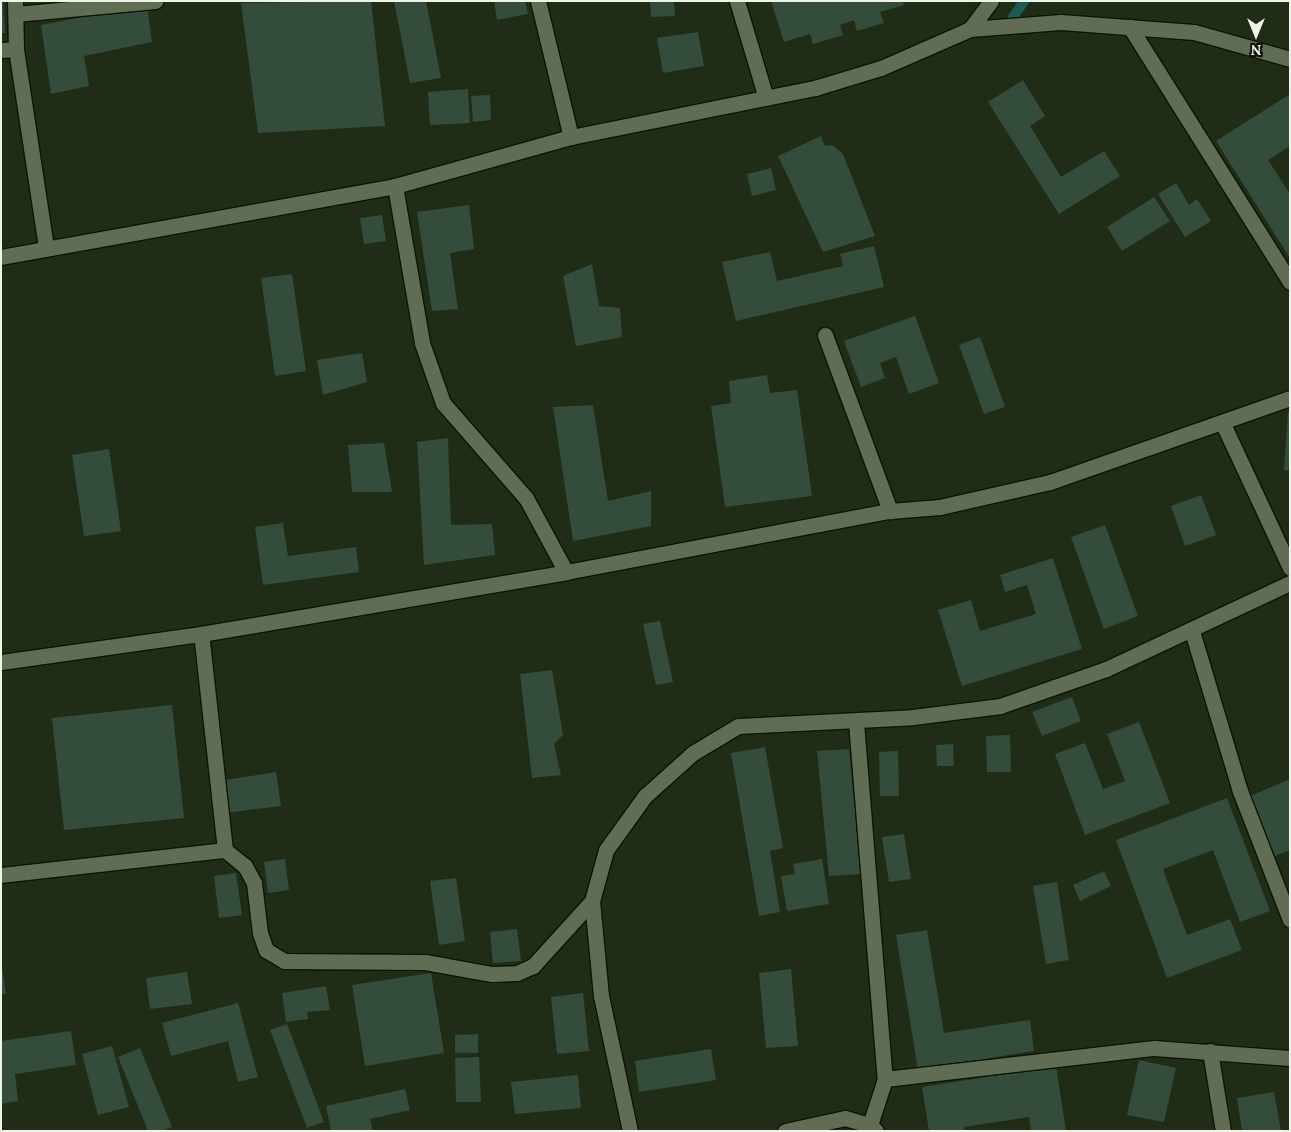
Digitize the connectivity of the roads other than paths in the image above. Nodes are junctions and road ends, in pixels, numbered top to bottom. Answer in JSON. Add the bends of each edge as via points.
{"nodes":[{"id":1,"x":155,"y":1,"type":"edge"},
{"id":2,"x":538,"y":1,"type":"edge"},
{"id":3,"x":737,"y":1,"type":"edge"},
{"id":4,"x":991,"y":1,"type":"edge"},
{"id":5,"x":15,"y":8,"type":"edge"},
{"id":6,"x":1130,"y":27,"type":"junction"},
{"id":7,"x":970,"y":29,"type":"junction"},
{"id":8,"x":9,"y":50,"type":"edge"},
{"id":9,"x":1287,"y":53,"type":"edge"},
{"id":10,"x":766,"y":98,"type":"junction"},
{"id":11,"x":571,"y":137,"type":"junction"},
{"id":12,"x":395,"y":186,"type":"junction"},
{"id":13,"x":46,"y":248,"type":"junction"},
{"id":14,"x":1,"y":257,"type":"edge"},
{"id":15,"x":1290,"y":282,"type":"edge"},
{"id":16,"x":825,"y":335,"type":"dead end"},
{"id":17,"x":1290,"y":398,"type":"edge"},
{"id":18,"x":1222,"y":424,"type":"junction"},
{"id":19,"x":890,"y":511,"type":"junction"},
{"id":20,"x":1290,"y":568,"type":"edge"},
{"id":21,"x":566,"y":572,"type":"junction"},
{"id":22,"x":1290,"y":583,"type":"edge"},
{"id":23,"x":1192,"y":632,"type":"junction"},
{"id":24,"x":201,"y":634,"type":"junction"},
{"id":25,"x":1,"y":662,"type":"edge"},
{"id":26,"x":856,"y":722,"type":"junction"},
{"id":27,"x":225,"y":850,"type":"junction"},
{"id":28,"x":1,"y":875,"type":"edge"},
{"id":29,"x":592,"y":901,"type":"junction"},
{"id":30,"x":1290,"y":920,"type":"edge"},
{"id":31,"x":1210,"y":1051,"type":"junction"},
{"id":32,"x":1290,"y":1058,"type":"edge"},
{"id":33,"x":885,"y":1079,"type":"junction"},
{"id":34,"x":873,"y":1128,"type":"edge"},
{"id":35,"x":630,"y":1131,"type":"edge"},
{"id":36,"x":785,"y":1131,"type":"edge"},
{"id":37,"x":1224,"y":1131,"type":"edge"}],
"edges":[{"from":1,"to":5,"type":"street"},
{"from":2,"to":11,"type":"street"},
{"from":3,"to":10,"type":"street"},
{"from":4,"to":7,"type":"street"},
{"from":5,"to":8,"type":"street"},
{"from":6,"to":7,"type":"street","via":[[1061,22]]},
{"from":6,"to":9,"type":"street","via":[[1194,32]]},
{"from":6,"to":15,"type":"street"},
{"from":7,"to":10,"type":"street","via":[[881,68]]},
{"from":8,"to":13,"type":"street"},
{"from":10,"to":11,"type":"street"},
{"from":11,"to":12,"type":"street"},
{"from":12,"to":13,"type":"street"},
{"from":12,"to":21,"type":"street","via":[[422,343],[443,404],[526,498]]},
{"from":13,"to":14,"type":"street"},
{"from":16,"to":19,"type":"street"},
{"from":17,"to":18,"type":"street"},
{"from":18,"to":19,"type":"street","via":[[1050,482],[940,507]]},
{"from":18,"to":20,"type":"street"},
{"from":19,"to":21,"type":"street"},
{"from":21,"to":24,"type":"street"},
{"from":22,"to":23,"type":"street"},
{"from":23,"to":26,"type":"street","via":[[1106,669],[1000,706]]},
{"from":23,"to":30,"type":"street","via":[[1240,791]]},
{"from":24,"to":25,"type":"street"},
{"from":24,"to":27,"type":"street"},
{"from":26,"to":29,"type":"street","via":[[738,726],[694,753],[645,796],[606,850]]},
{"from":26,"to":33,"type":"street"},
{"from":27,"to":28,"type":"street"},
{"from":27,"to":29,"type":"street","via":[[245,866],[254,884],[260,933],[266,950],[284,961],[425,962],[492,974],[517,973],[533,966]]},
{"from":29,"to":35,"type":"street","via":[[601,996]]},
{"from":31,"to":32,"type":"street"},
{"from":31,"to":33,"type":"street","via":[[1154,1048]]},
{"from":31,"to":37,"type":"street"},
{"from":33,"to":34,"type":"street"},
{"from":34,"to":36,"type":"street","via":[[845,1118]]}]}
